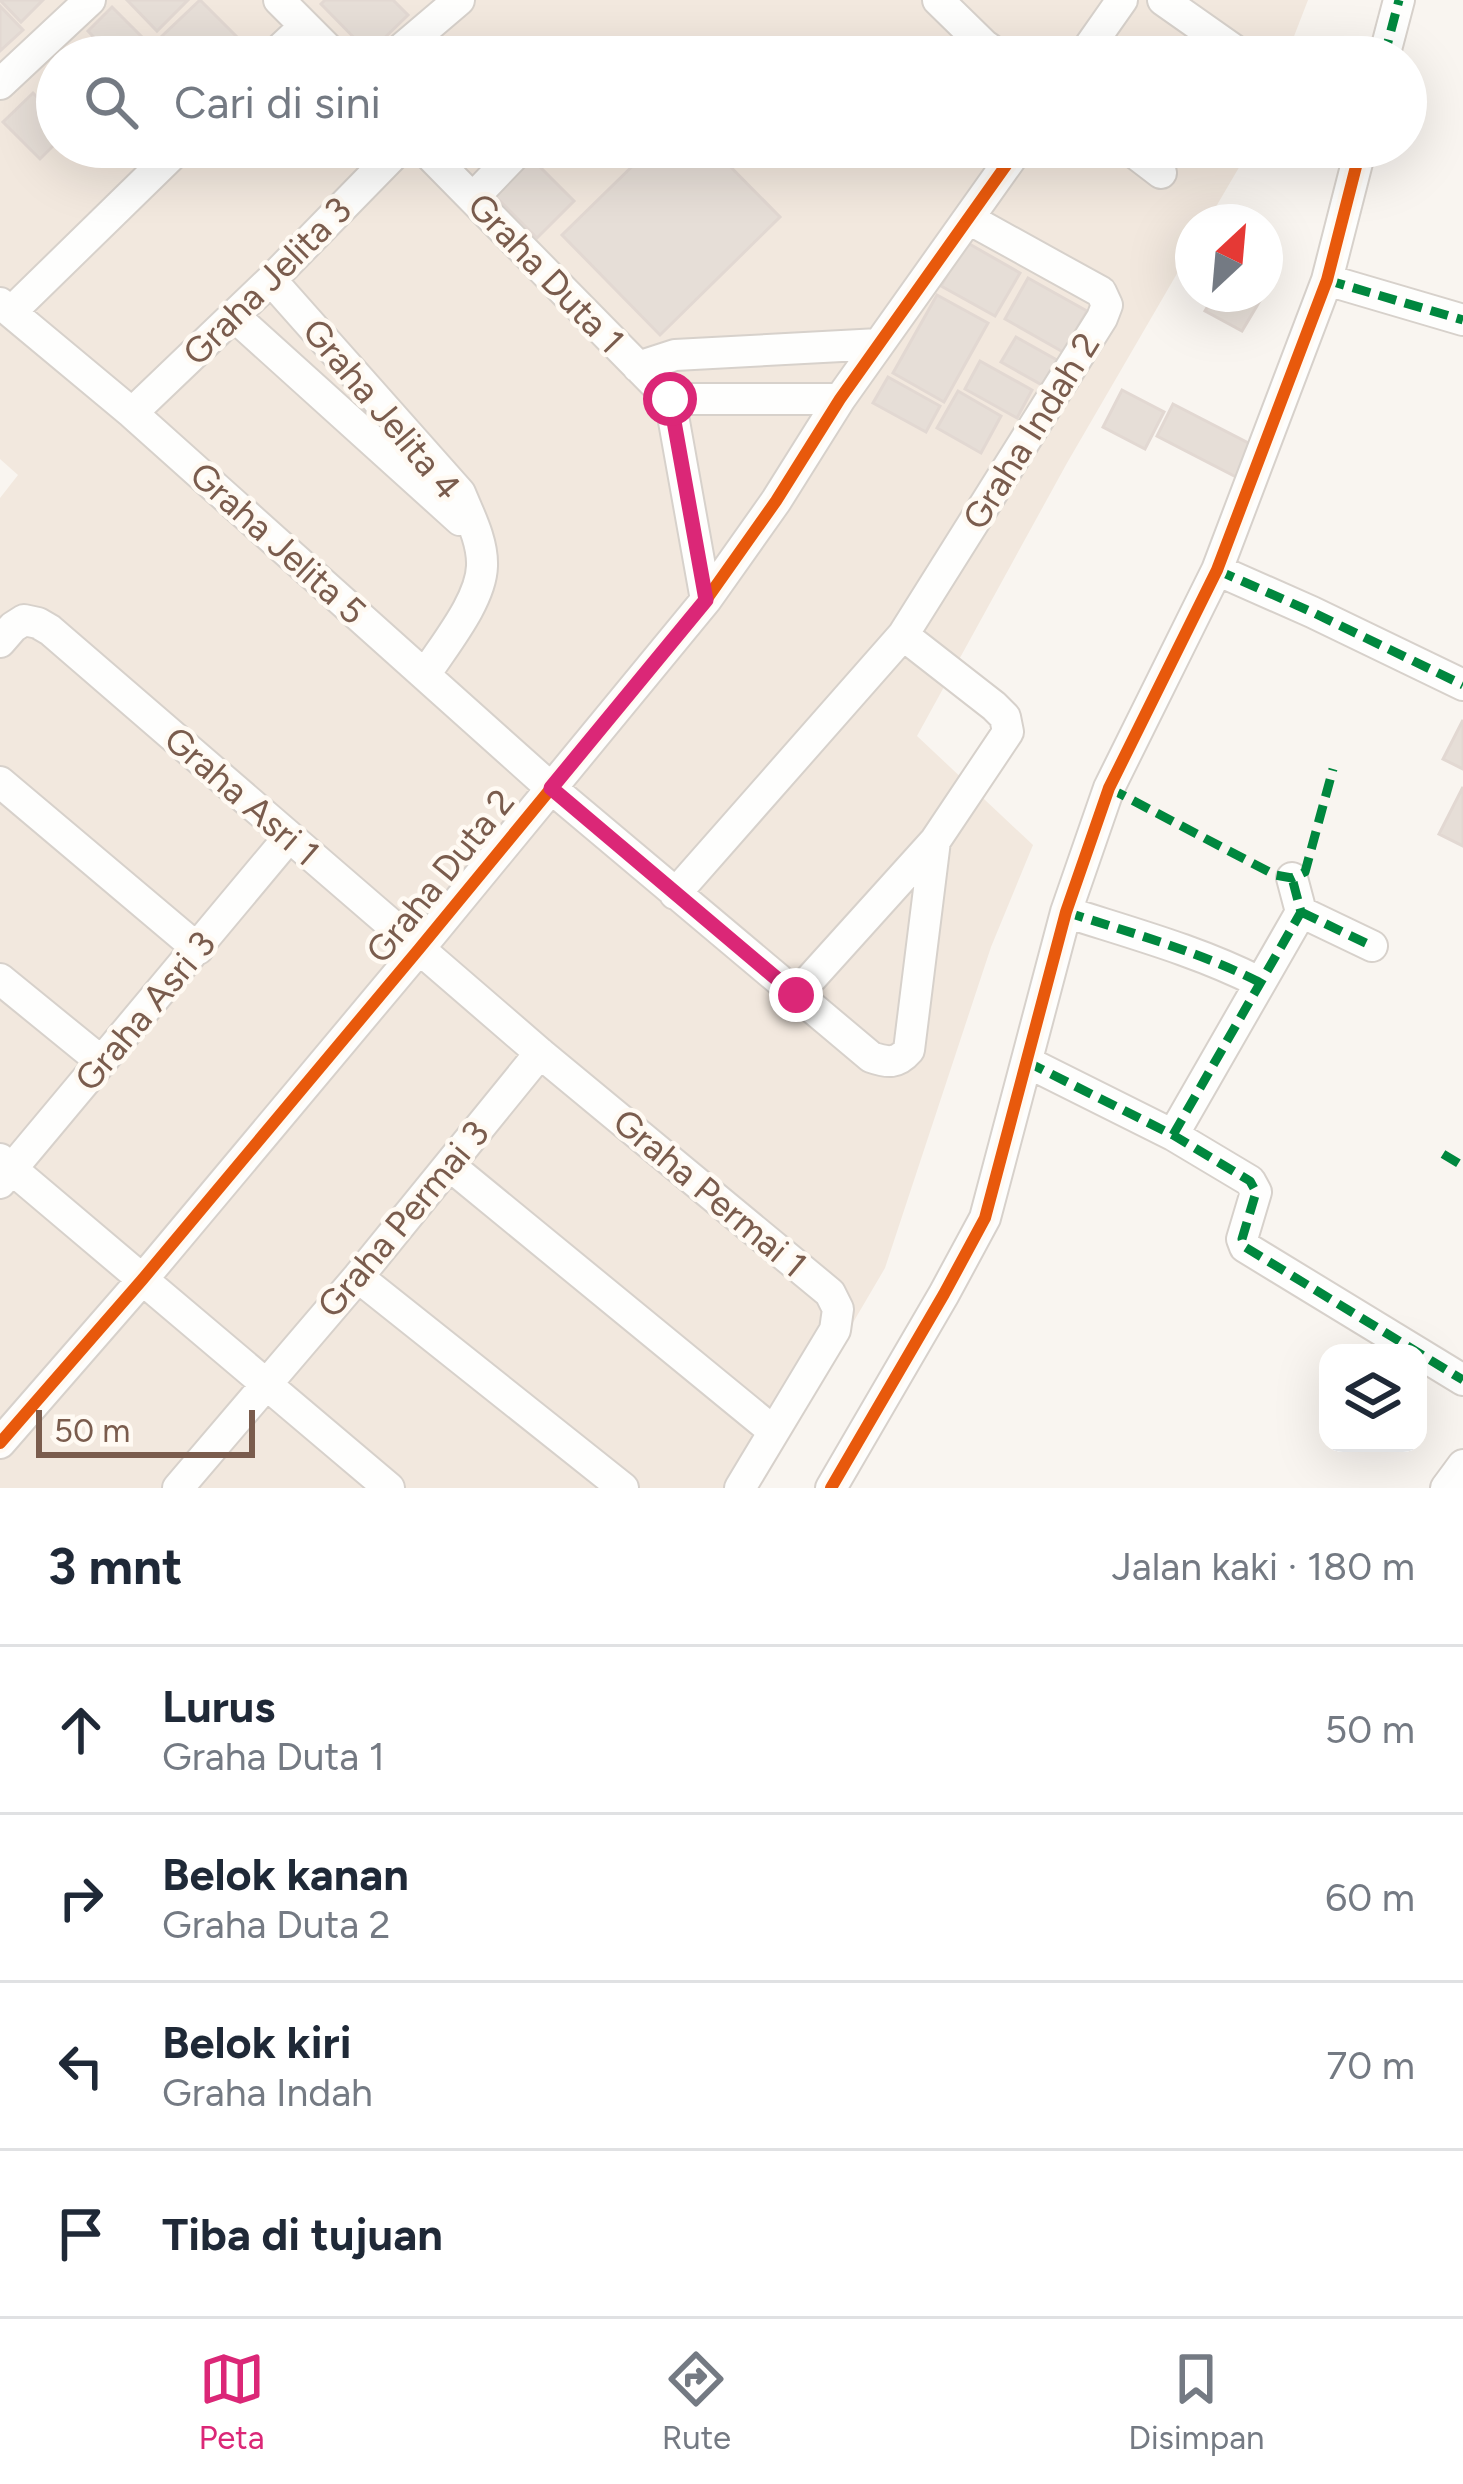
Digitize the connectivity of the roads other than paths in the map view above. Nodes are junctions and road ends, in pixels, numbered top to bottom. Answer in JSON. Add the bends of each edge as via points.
{"nodes":[{"id":1,"x":90,"y":0,"type":"edge"},
{"id":2,"x":279,"y":0,"type":"edge"},
{"id":3,"x":459,"y":0,"type":"edge"},
{"id":4,"x":938,"y":0,"type":"edge"},
{"id":5,"x":1122,"y":0,"type":"edge"},
{"id":6,"x":1162,"y":0,"type":"edge"},
{"id":7,"x":1399,"y":0,"type":"edge"},
{"id":8,"x":304,"y":26,"type":"junction"},
{"id":9,"x":51,"y":36,"type":"edge"},
{"id":10,"x":294,"y":36,"type":"edge"},
{"id":11,"x":314,"y":36,"type":"edge"},
{"id":12,"x":417,"y":36,"type":"edge"},
{"id":13,"x":973,"y":36,"type":"edge"},
{"id":14,"x":1097,"y":36,"type":"edge"},
{"id":15,"x":1214,"y":36,"type":"edge"},
{"id":16,"x":1390,"y":36,"type":"edge"},
{"id":17,"x":36,"y":50,"type":"edge"},
{"id":18,"x":0,"y":84,"type":"edge"},
{"id":19,"x":157,"y":168,"type":"edge"},
{"id":20,"x":380,"y":168,"type":"edge"},
{"id":21,"x":443,"y":168,"type":"edge"},
{"id":22,"x":502,"y":168,"type":"edge"},
{"id":23,"x":1004,"y":168,"type":"edge"},
{"id":24,"x":1155,"y":168,"type":"edge"},
{"id":25,"x":1356,"y":168,"type":"edge"},
{"id":26,"x":1162,"y":173,"type":"dead end"},
{"id":27,"x":473,"y":198,"type":"junction"},
{"id":28,"x":969,"y":219,"type":"junction"},
{"id":29,"x":271,"y":280,"type":"junction"},
{"id":30,"x":1328,"y":280,"type":"junction"},
{"id":31,"x":5,"y":308,"type":"edge"},
{"id":32,"x":233,"y":315,"type":"junction"},
{"id":33,"x":1463,"y":320,"type":"edge"},
{"id":34,"x":879,"y":344,"type":"junction"},
{"id":35,"x":638,"y":367,"type":"junction"},
{"id":36,"x":670,"y":399,"type":"junction"},
{"id":37,"x":840,"y":399,"type":"junction"},
{"id":38,"x":132,"y":413,"type":"junction"},
{"id":39,"x":477,"y":534,"type":"junction"},
{"id":40,"x":1217,"y":570,"type":"junction"},
{"id":41,"x":706,"y":600,"type":"junction"},
{"id":42,"x":903,"y":635,"type":"junction"},
{"id":43,"x":0,"y":642,"type":"edge"},
{"id":44,"x":425,"y":675,"type":"junction"},
{"id":45,"x":1463,"y":686,"type":"edge"},
{"id":46,"x":0,"y":782,"type":"edge"},
{"id":47,"x":551,"y":788,"type":"junction"},
{"id":48,"x":289,"y":837,"type":"junction"},
{"id":49,"x":934,"y":841,"type":"junction"},
{"id":50,"x":1292,"y":878,"type":"dead end"},
{"id":51,"x":676,"y":894,"type":"junction"},
{"id":52,"x":1066,"y":912,"type":"junction"},
{"id":53,"x":1301,"y":912,"type":"junction"},
{"id":54,"x":1372,"y":946,"type":"dead end"},
{"id":55,"x":197,"y":949,"type":"junction"},
{"id":56,"x":419,"y":949,"type":"junction"},
{"id":57,"x":0,"y":979,"type":"edge"},
{"id":58,"x":1259,"y":982,"type":"junction"},
{"id":59,"x":796,"y":995,"type":"junction"},
{"id":60,"x":540,"y":1053,"type":"junction"},
{"id":61,"x":102,"y":1062,"type":"junction"},
{"id":62,"x":1027,"y":1062,"type":"junction"},
{"id":63,"x":1172,"y":1135,"type":"junction"},
{"id":64,"x":449,"y":1165,"type":"junction"},
{"id":65,"x":4,"y":1170,"type":"edge"},
{"id":66,"x":358,"y":1277,"type":"junction"},
{"id":67,"x":142,"y":1280,"type":"junction"},
{"id":68,"x":1463,"y":1380,"type":"edge"},
{"id":69,"x":264,"y":1384,"type":"junction"},
{"id":70,"x":772,"y":1430,"type":"junction"},
{"id":71,"x":0,"y":1443,"type":"edge"},
{"id":72,"x":1463,"y":1465,"type":"edge"},
{"id":73,"x":380,"y":1485,"type":"edge"},
{"id":74,"x":178,"y":1488,"type":"edge"},
{"id":75,"x":623,"y":1488,"type":"edge"},
{"id":76,"x":740,"y":1488,"type":"edge"},
{"id":77,"x":831,"y":1488,"type":"edge"},
{"id":78,"x":1446,"y":1488,"type":"edge"}],
"edges":[{"from":1,"to":9,"type":"street"},
{"from":2,"to":8,"type":"street"},
{"from":3,"to":12,"type":"street"},
{"from":4,"to":13,"type":"street"},
{"from":5,"to":14,"type":"street"},
{"from":6,"to":15,"type":"street"},
{"from":7,"to":16,"type":"street"},
{"from":8,"to":10,"type":"street"},
{"from":8,"to":11,"type":"street"},
{"from":17,"to":18,"type":"street"},
{"from":19,"to":31,"type":"street"},
{"from":20,"to":29,"type":"street","name":"Graha Jelita 3"},
{"from":21,"to":27,"type":"street","name":"Graha Duta 1"},
{"from":22,"to":27,"type":"street"},
{"from":23,"to":28,"type":"street","name":"Graha Duta 2"},
{"from":24,"to":26,"type":"street"},
{"from":25,"to":30,"type":"street"},
{"from":27,"to":35,"type":"street","name":"Graha Duta 1"},
{"from":28,"to":34,"type":"street","name":"Graha Duta 2"},
{"from":28,"to":42,"type":"street","name":"Graha Indah 2","via":[[1101,292],[1107,305]]},
{"from":29,"to":32,"type":"street","name":"Graha Jelita 3"},
{"from":29,"to":39,"type":"street","name":"Graha Jelita 4","via":[[460,493]]},
{"from":30,"to":33,"type":"street"},
{"from":30,"to":40,"type":"street"},
{"from":31,"to":38,"type":"street","name":"Graha Jelita 5"},
{"from":32,"to":38,"type":"street","name":"Graha Jelita 3"},
{"from":32,"to":39,"type":"street"},
{"from":34,"to":35,"type":"street","via":[[675,355]]},
{"from":34,"to":37,"type":"street","name":"Graha Duta 2"},
{"from":35,"to":36,"type":"street","name":"Graha Duta 1"},
{"from":36,"to":37,"type":"street"},
{"from":36,"to":41,"type":"street"},
{"from":37,"to":41,"type":"street","name":"Graha Duta 2"},
{"from":38,"to":44,"type":"street","name":"Graha Jelita 5"},
{"from":39,"to":44,"type":"street","name":"Graha Jelita 4","via":[[475,597]]},
{"from":40,"to":45,"type":"street"},
{"from":40,"to":52,"type":"street","via":[[1109,788]]},
{"from":41,"to":47,"type":"street","name":"Graha Duta 2"},
{"from":42,"to":49,"type":"street","via":[[1005,717],[1007,732]]},
{"from":42,"to":51,"type":"street","name":"Graha Indah 2"},
{"from":43,"to":48,"type":"street","name":"Graha Asri 1","via":[[24,620],[38,623]]},
{"from":44,"to":47,"type":"street","name":"Graha Jelita 5"},
{"from":46,"to":55,"type":"street"},
{"from":47,"to":51,"type":"street","name":"Graha Jelita 5"},
{"from":47,"to":56,"type":"street","name":"Graha Duta 2"},
{"from":48,"to":55,"type":"street","name":"Graha Asri 3"},
{"from":48,"to":56,"type":"street","name":"Graha Asri 1"},
{"from":49,"to":59,"type":"street"},
{"from":49,"to":59,"type":"street","name":"Graha Jelita 5","via":[[909,1049],[901,1060],[871,1057]]},
{"from":50,"to":53,"type":"street"},
{"from":51,"to":59,"type":"street","name":"Graha Jelita 5"},
{"from":52,"to":58,"type":"street"},
{"from":52,"to":62,"type":"street"},
{"from":53,"to":54,"type":"street"},
{"from":53,"to":58,"type":"street"},
{"from":55,"to":61,"type":"street","name":"Graha Asri 3"},
{"from":56,"to":60,"type":"street","name":"Graha Permai 1"},
{"from":56,"to":67,"type":"street","name":"Graha Duta 2"},
{"from":57,"to":61,"type":"street"},
{"from":58,"to":63,"type":"street"},
{"from":60,"to":64,"type":"street","name":"Graha Permai 3"},
{"from":60,"to":70,"type":"street","name":"Graha Permai 1","via":[[830,1293],[835,1330]]},
{"from":61,"to":65,"type":"street","name":"Graha Asri 3"},
{"from":62,"to":63,"type":"street"},
{"from":62,"to":77,"type":"street","via":[[985,1218]]},
{"from":63,"to":68,"type":"street","via":[[1255,1186],[1245,1247]]},
{"from":64,"to":66,"type":"street","name":"Graha Permai 3"},
{"from":64,"to":70,"type":"street"},
{"from":65,"to":67,"type":"street"},
{"from":66,"to":69,"type":"street","name":"Graha Permai 3"},
{"from":66,"to":75,"type":"street"},
{"from":67,"to":69,"type":"street"},
{"from":67,"to":71,"type":"street","name":"Graha Duta 2"},
{"from":69,"to":73,"type":"street"},
{"from":69,"to":74,"type":"street","name":"Graha Permai 3"},
{"from":70,"to":76,"type":"street","name":"Graha Permai 1"},
{"from":72,"to":78,"type":"street"}]}
